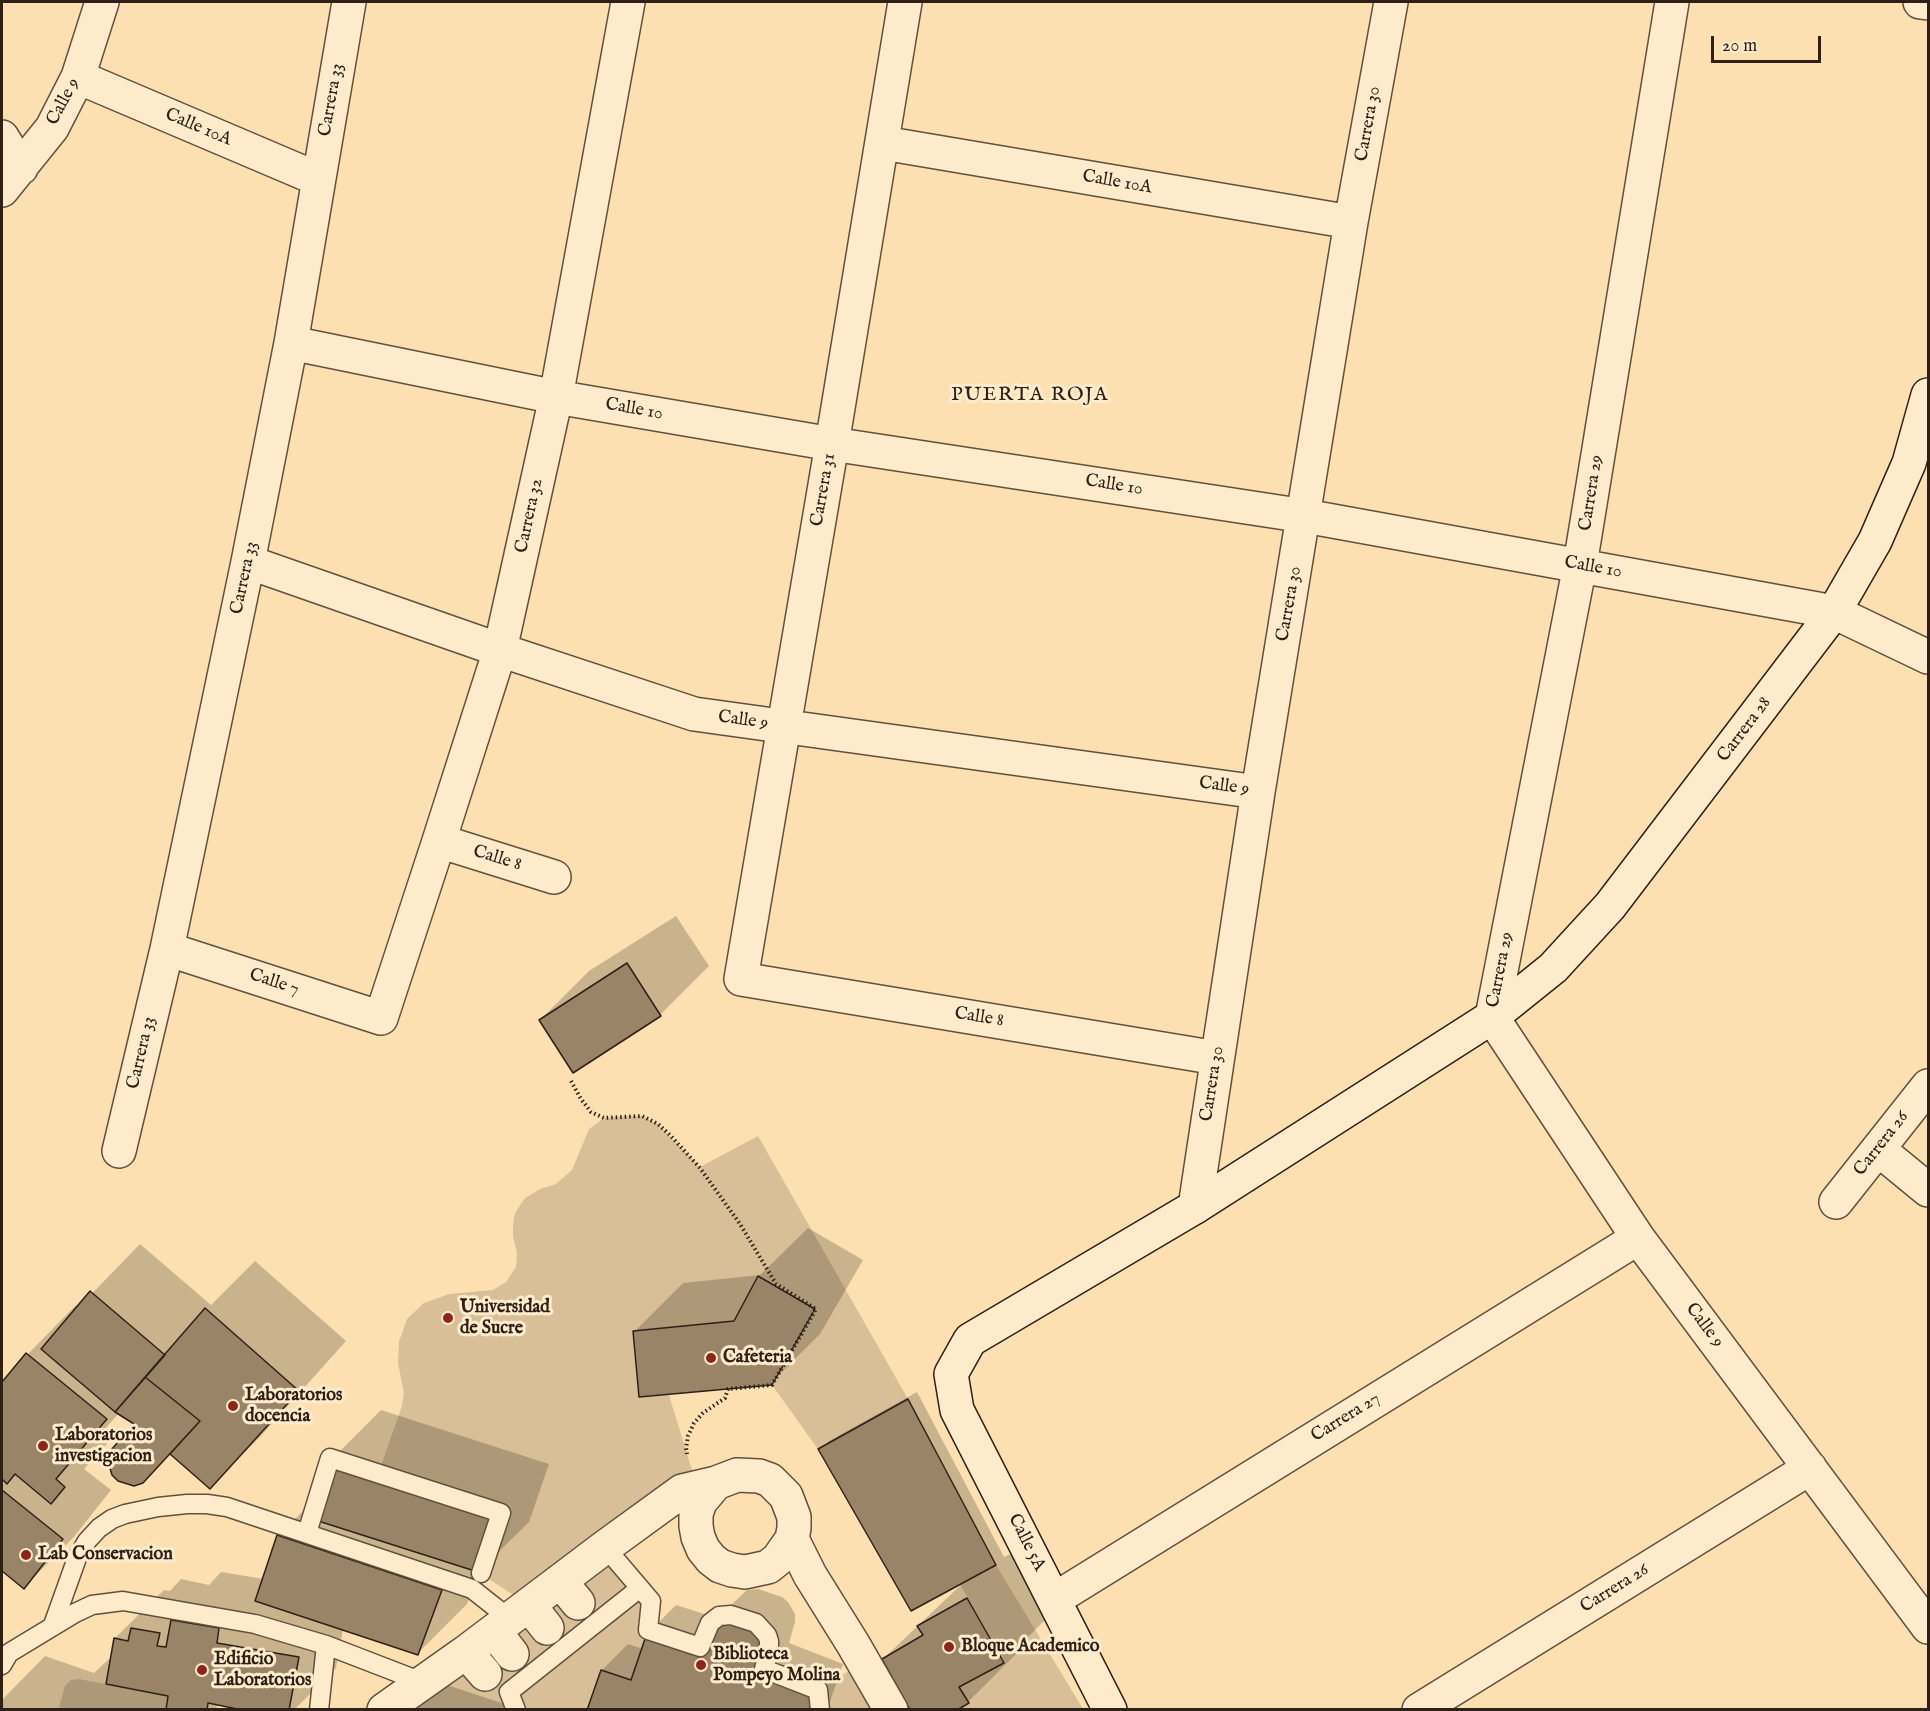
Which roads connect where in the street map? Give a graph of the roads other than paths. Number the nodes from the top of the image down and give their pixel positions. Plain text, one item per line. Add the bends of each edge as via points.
1 (102, 2) edge
2 (349, 2) edge
3 (628, 2) edge
4 (905, 2) edge
5 (1391, 2) edge
6 (1672, 2) edge
7 (1920, 2) edge
8 (1929, 3) edge
9 (78, 77) junction
10 (2, 137) edge
11 (883, 143) junction
12 (11, 179) edge
13 (318, 180) junction
14 (1351, 222) junction
15 (291, 343) junction
16 (1929, 395) edge
17 (556, 397) junction
18 (832, 444) junction
19 (1305, 516) junction
20 (248, 562) junction
21 (1580, 565) junction
22 (1834, 612) junction
23 (500, 650) junction
24 (1929, 657) edge
25 (784, 727) junction
26 (1258, 792) junction
27 (439, 841) junction
28 (554, 877) dead end
29 (167, 949) junction
30 (741, 979) joint
31 (1492, 1017) junction
32 (381, 1018) joint
33 (1217, 1058) junction
34 (1929, 1086) edge
35 (1878, 1149) junction
36 (119, 1151) dead end
37 (1929, 1190) edge
38 (1836, 1202) dead end
39 (1195, 1207) junction
40 (1638, 1238) junction
41 (1810, 1468) junction
42 (708, 1484) junction
43 (307, 1533) junction
44 (792, 1539) junction
45 (605, 1547) junction
46 (481, 1573) dead end
47 (640, 1588) junction
48 (1055, 1599) junction
49 (54, 1625) junction
50 (518, 1627) junction
51 (1929, 1627) edge
52 (326, 1645) junction
53 (2, 1665) edge
54 (422, 1682) junction
55 (319, 1710) edge
56 (384, 1710) edge
57 (516, 1710) edge
58 (820, 1710) edge
59 (891, 1710) edge
60 (1110, 1710) edge
61 (1419, 1710) edge

1 - 9 street, Calle 9
2 - 13 street, Carrera 33
3 - 17 street, Carrera 32
4 - 11 street, Carrera 31
5 - 14 street, Carrera 30
6 - 21 street, Carrera 29
7 - 8 street
9 - 12 street, Calle 9 via 52,128
9 - 13 street, Calle 10A
10 - 12 street
11 - 14 street, Calle 10A
11 - 18 street, Carrera 31
13 - 15 street, Carrera 33
14 - 19 street, Carrera 30
15 - 17 street, Calle 10
15 - 20 street, Carrera 33
16 - 22 street, Carrera 28 via 1909,463 1875,541
17 - 18 street, Calle 10
17 - 23 street, Carrera 32
18 - 19 street, Calle 10
18 - 25 street, Carrera 31
19 - 21 street, Calle 10
19 - 26 street, Carrera 30
20 - 23 street, Calle 9
20 - 29 street, Carrera 33
21 - 22 street, Calle 10
21 - 31 street, Carrera 29
22 - 24 street, Calle 10
22 - 31 street, Carrera 28 via 1610,906 1553,968
23 - 25 street, Calle 9 via 694,714
23 - 27 street, Carrera 32
25 - 26 street, Calle 9
25 - 30 street, Carrera 31
26 - 33 street, Carrera 30
27 - 28 street, Calle 8
27 - 32 street, Carrera 32
29 - 32 street, Calle 7
29 - 36 street, Carrera 33
30 - 33 street, Calle 8
31 - 39 street
31 - 40 street, Calle 9
33 - 39 street, Carrera 30
34 - 35 street, Carrera 26
35 - 37 street
35 - 38 street, Carrera 26
39 - 48 street, Calle 5A via 970,1340 951,1374 957,1410
40 - 41 street, Calle 9
40 - 48 street, Carrera 27
41 - 51 street, Calle 9
41 - 61 street, Carrera 26
42 - 44 street via 736,1474 770,1480 791,1506
42 - 44 street via 696,1514 696,1526 703,1549 720,1566 745,1572 768,1567
42 - 45 street via 682,1491
43 - 46 lane via 330,1458 501,1513
43 - 49 lane via 207,1504 125,1514 99,1528 87,1541 77,1558
43 - 50 lane via 472,1589
44 - 59 street
45 - 47 lane
45 - 50 street via 569,1592
47 - 57 lane via 509,1692
47 - 58 lane via 651,1601 648,1630 700,1647 710,1623 719,1616 731,1614 756,1623 769,1641 764,1670 818,1690
48 - 60 street, Calle 5A
49 - 52 lane via 92,1605 123,1601 255,1624
49 - 53 lane via 9,1653
50 - 54 street via 476,1663
52 - 54 lane
52 - 55 lane
54 - 56 street

